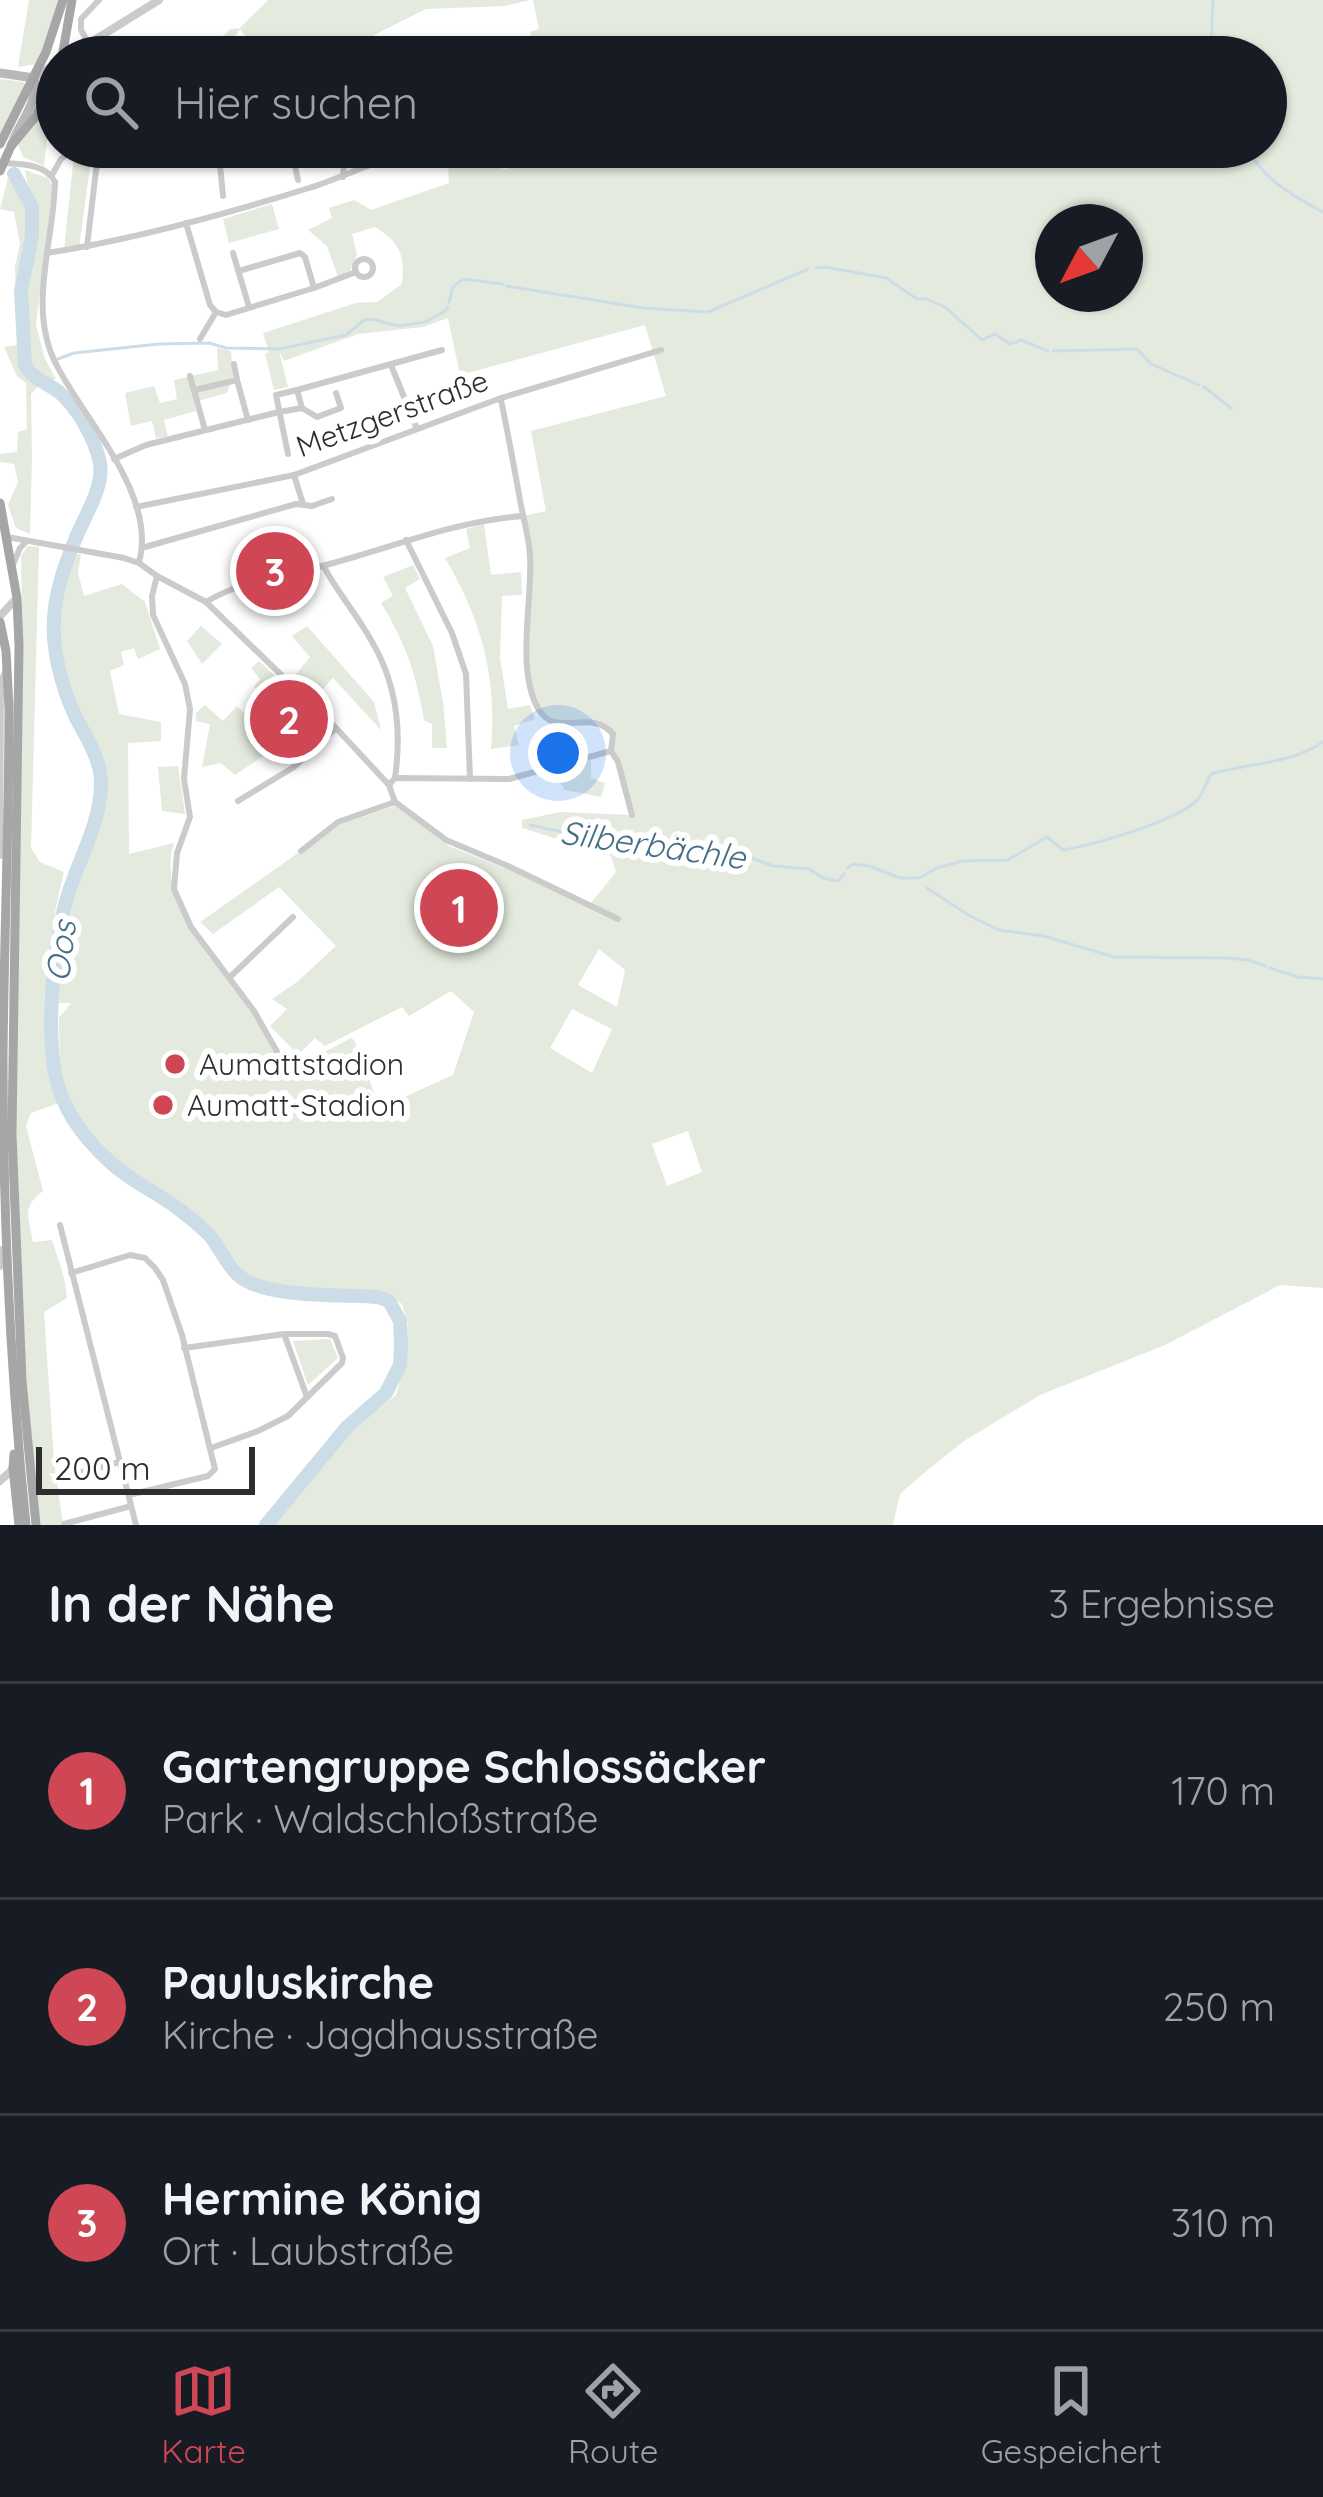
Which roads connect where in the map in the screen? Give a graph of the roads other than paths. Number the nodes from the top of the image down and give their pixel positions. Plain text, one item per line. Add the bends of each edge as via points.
1 (68, 0) edge
2 (99, 0) edge
3 (159, 0) edge
4 (53, 36) edge
5 (64, 36) edge
6 (84, 36) edge
7 (102, 36) edge
8 (0, 73) edge
9 (36, 74) edge
10 (34, 78) junction
11 (36, 116) edge
12 (5, 145) edge
13 (29, 165) junction
14 (1, 166) edge
15 (56, 168) edge
16 (96, 168) edge
17 (220, 168) edge
18 (295, 168) edge
19 (344, 168) edge
20 (363, 168) edge
21 (52, 175) junction
22 (344, 177) junction
23 (298, 181) dead end
24 (223, 196) dead end
25 (186, 224) junction
26 (87, 247) junction
27 (233, 253) dead end
28 (47, 254) junction
29 (239, 271) junction
30 (356, 272) dead end
31 (314, 289) junction
32 (249, 308) junction
33 (216, 313) junction
34 (200, 339) dead end
35 (442, 350) dead end
36 (661, 350) dead end
37 (234, 364) dead end
38 (391, 365) junction
39 (190, 376) dead end
40 (237, 380) junction
41 (195, 390) junction
42 (297, 390) junction
43 (336, 393) dead end
44 (501, 398) junction
45 (302, 408) junction
46 (279, 412) junction
47 (248, 419) junction
48 (417, 428) junction
49 (205, 430) junction
50 (288, 454) dead end
51 (114, 459) junction
52 (294, 475) junction
53 (332, 499) dead end
54 (0, 503) edge
55 (303, 504) junction
56 (136, 507) junction
57 (523, 516) junction
58 (3, 531) edge
59 (28, 541) junction
60 (406, 541) junction
61 (143, 548) junction
62 (139, 563) junction
63 (324, 566) junction
64 (12, 568) junction
65 (157, 576) junction
66 (17, 598) junction
67 (206, 602) junction
68 (0, 619) edge
69 (3, 648) edge
70 (7, 667) junction
71 (2, 696) edge
72 (336, 728) junction
73 (1, 741) edge
74 (611, 751) junction
75 (470, 778) junction
76 (392, 782) junction
77 (238, 801) dead end
78 (394, 802) junction
79 (632, 815) dead end
80 (0, 825) edge
81 (301, 851) dead end
82 (0, 856) edge
83 (293, 916) dead end
84 (618, 919) dead end
85 (230, 977) junction
86 (288, 1071) dead end
87 (60, 1226) dead end
88 (0, 1249) edge
89 (1, 1267) edge
90 (71, 1273) junction
91 (284, 1334) junction
92 (184, 1348) junction
93 (307, 1397) junction
94 (16, 1430) junction
95 (211, 1448) junction
96 (120, 1462) junction
97 (13, 1468) junction
98 (58, 1478) dead end
99 (0, 1484) edge
100 (16, 1495) junction
101 (129, 1495) junction
102 (131, 1506) junction
103 (64, 1524) edge
104 (22, 1525) edge
105 (36, 1525) edge
106 (136, 1525) edge

1 - 4 main road
1 - 5 main road
2 - 6 street via 81,19
3 - 7 street
8 - 10 main road
9 - 10 main road
10 - 12 main road
11 - 12 main road
12 - 13 street
12 - 14 main road
13 - 14 street
13 - 21 street
15 - 21 street
16 - 26 street
17 - 24 street
18 - 23 street
19 - 22 street
20 - 22 street
21 - 28 street
22 - 25 street
25 - 26 street
25 - 33 street
26 - 28 street
27 - 29 street
28 - 51 street via 42,325 52,356
29 - 31 street via 300,253
29 - 32 street
30 - 31 street
31 - 32 street
32 - 33 street
33 - 34 street
35 - 38 street
36 - 44 street, Metzgerstraße
37 - 40 street
38 - 42 street
38 - 48 street
39 - 41 street
40 - 41 street
40 - 47 street
41 - 49 street
42 - 45 street
42 - 46 street via 276,395
43 - 45 street via 341,408 317,417
44 - 48 street, Metzgerstraße
44 - 57 street
45 - 46 street
46 - 47 street
46 - 50 street
47 - 49 street
48 - 52 street, Metzgerstraße
49 - 51 street
51 - 56 street
52 - 55 street
52 - 56 street, Metzgerstraße
53 - 55 street
54 - 58 main road
55 - 61 street
56 - 61 street
57 - 60 street
57 - 74 street via 527,653 537,707 557,724 605,724
58 - 59 street
58 - 64 main road
59 - 62 street
59 - 64 street
60 - 63 street
60 - 75 street via 466,674
61 - 62 street
62 - 65 street
63 - 67 street via 228,588
63 - 76 street via 393,686
64 - 66 main road
65 - 67 street
65 - 85 street via 153,615 190,708 190,817 174,889 191,927
66 - 68 street
66 - 105 main road via 12,1177
67 - 72 street
68 - 69 main road
69 - 70 main road
70 - 71 street
70 - 94 main road via 4,1164
71 - 73 street
72 - 76 street
72 - 77 street via 294,767
73 - 80 street
74 - 75 street via 509,778
74 - 79 street
75 - 76 street
76 - 78 street
78 - 81 street via 338,822
78 - 84 street via 446,840
80 - 82 street
83 - 85 street
85 - 86 street
87 - 90 street
88 - 89 street
90 - 92 street via 145,1258 163,1280
90 - 96 street
91 - 92 street
91 - 93 street
91 - 93 street via 328,1334 339,1344 342,1363
92 - 95 street
93 - 95 street via 276,1423
94 - 97 main road
94 - 104 main road
95 - 101 street via 215,1469 208,1476
96 - 98 street
96 - 101 street
97 - 99 street
97 - 100 main road
99 - 100 street
100 - 104 main road
101 - 102 street
102 - 103 street
102 - 106 street

